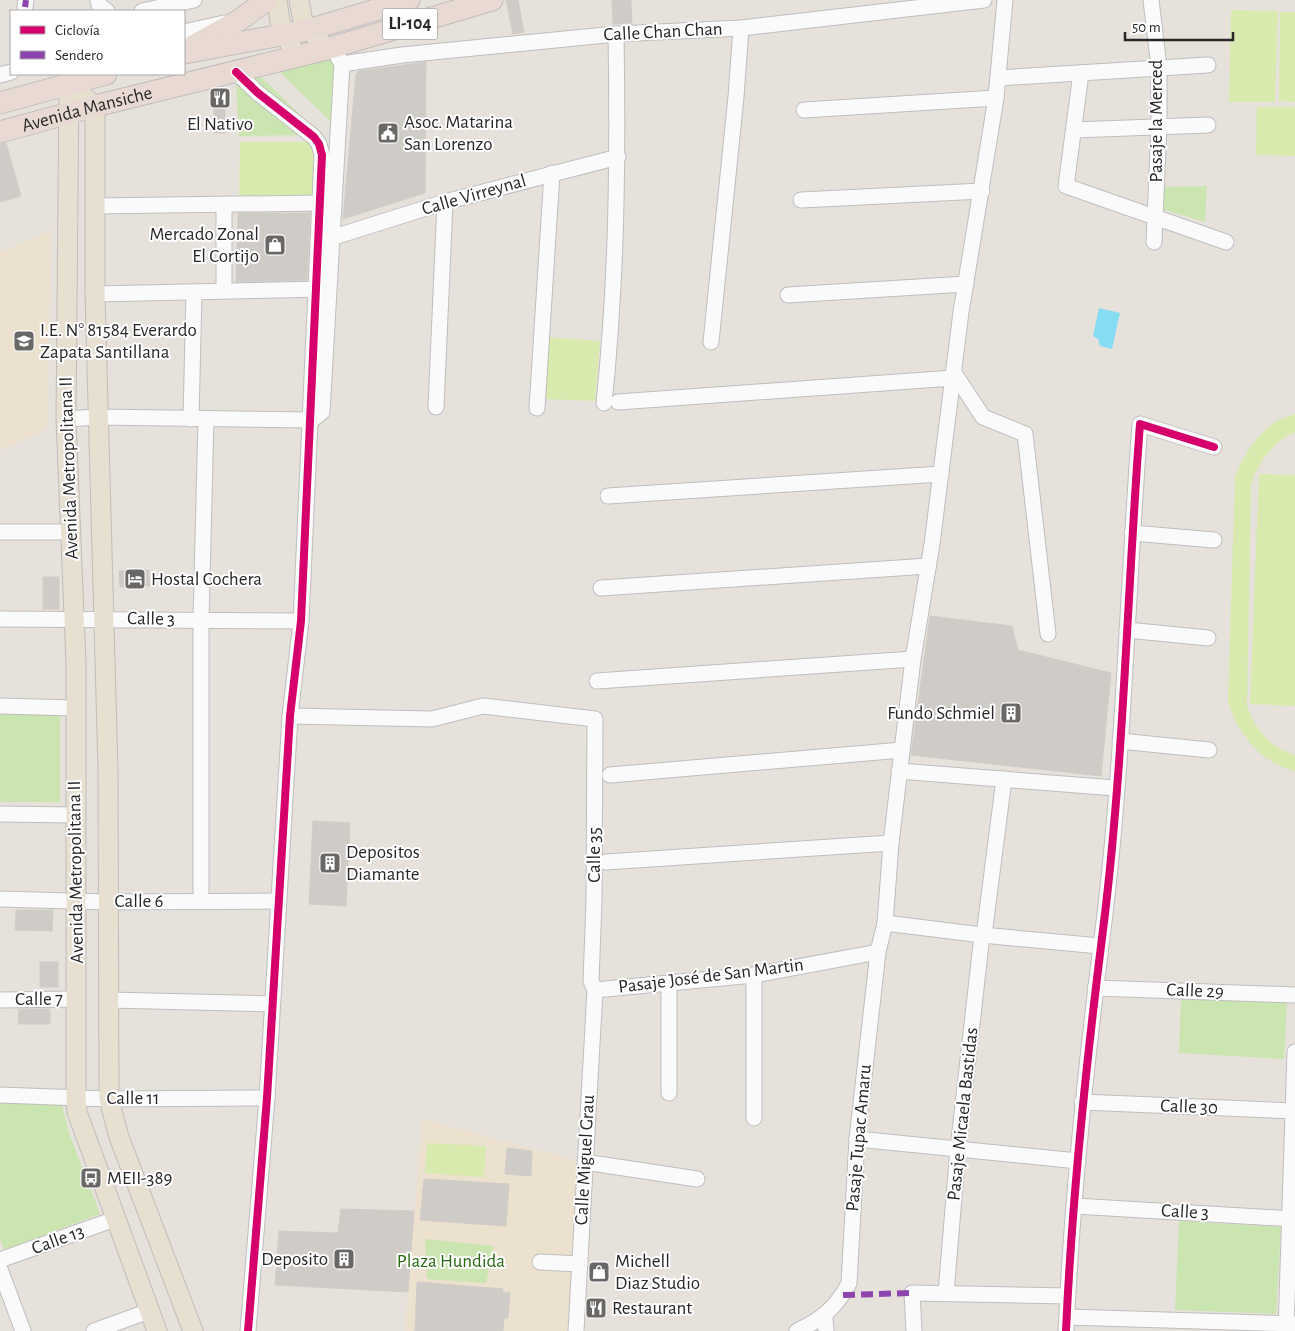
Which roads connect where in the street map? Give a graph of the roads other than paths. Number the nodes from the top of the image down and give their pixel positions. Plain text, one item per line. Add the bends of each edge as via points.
1 (98, 0) edge
2 (194, 0) edge
3 (267, 0) edge
4 (277, 0) edge
5 (299, 0) edge
6 (409, 0) edge
7 (492, 0) edge
8 (984, 0) edge
9 (1006, 0) edge
10 (1151, 0) edge
11 (106, 10) edge
12 (147, 10) edge
13 (238, 20) junction
14 (741, 28) junction
15 (308, 30) junction
16 (185, 32) edge
17 (616, 34) junction
18 (285, 35) junction
19 (185, 51) edge
20 (185, 52) edge
21 (296, 57) junction
22 (335, 57) junction
23 (1208, 65) dead end
24 (1159, 66) junction
25 (236, 72) junction
26 (1080, 73) junction
27 (102, 75) edge
28 (998, 78) junction
29 (68, 84) junction
30 (996, 98) junction
31 (0, 103) edge
32 (95, 106) junction
33 (804, 110) dead end
34 (67, 114) junction
35 (1208, 125) dead end
36 (1159, 126) junction
37 (1074, 130) junction
38 (0, 132) edge
39 (618, 157) junction
40 (552, 173) junction
41 (982, 191) junction
42 (801, 200) dead end
43 (445, 202) junction
44 (320, 203) junction
45 (224, 205) junction
46 (95, 206) junction
47 (1155, 217) junction
48 (331, 238) junction
49 (1154, 242) dead end
50 (1226, 242) dead end
51 (966, 284) junction
52 (322, 289) junction
53 (224, 291) junction
54 (194, 292) junction
55 (94, 294) junction
56 (788, 295) dead end
57 (710, 342) dead end
58 (953, 376) junction
59 (436, 406) dead end
60 (537, 408) dead end
61 (98, 417) junction
62 (66, 419) junction
63 (199, 419) junction
64 (312, 420) junction
65 (1214, 447) dead end
66 (941, 474) junction
67 (608, 496) dead end
68 (0, 532) edge
69 (70, 532) junction
70 (1132, 533) junction
71 (1214, 540) dead end
72 (928, 566) junction
73 (601, 588) dead end
74 (103, 618) junction
75 (0, 619) edge
76 (74, 619) junction
77 (200, 620) junction
78 (301, 621) junction
79 (1127, 630) junction
80 (1048, 634) dead end
81 (1208, 638) dead end
82 (913, 659) junction
83 (597, 681) dead end
84 (0, 706) edge
85 (76, 708) junction
86 (290, 716) junction
87 (1120, 741) junction
88 (902, 750) junction
89 (1209, 750) dead end
90 (899, 770) junction
91 (610, 775) dead end
92 (1004, 779) junction
93 (1116, 788) junction
94 (0, 814) edge
95 (75, 815) junction
96 (891, 843) junction
97 (606, 862) dead end
98 (0, 899) edge
99 (77, 900) junction
100 (202, 901) junction
101 (278, 901) junction
102 (108, 902) junction
103 (885, 923) junction
104 (984, 931) junction
105 (1100, 946) junction
106 (878, 952) junction
107 (754, 976) junction
108 (669, 983) junction
109 (1095, 988) junction
110 (595, 990) junction
111 (1295, 995) edge
112 (77, 999) junction
113 (0, 1000) edge
114 (109, 1000) junction
115 (272, 1004) junction
116 (1295, 1052) edge
117 (669, 1093) dead end
118 (0, 1095) edge
119 (76, 1097) junction
120 (267, 1098) junction
121 (109, 1099) junction
122 (1082, 1102) junction
123 (1294, 1111) edge
124 (754, 1118) dead end
125 (857, 1139) junction
126 (958, 1149) junction
127 (1078, 1161) junction
128 (585, 1162) junction
129 (697, 1179) dead end
130 (1075, 1206) junction
131 (115, 1219) junction
132 (1292, 1219) edge
133 (0, 1260) edge
134 (540, 1262) dead end
135 (580, 1264) junction
136 (0, 1268) edge
137 (946, 1293) junction
138 (1068, 1296) junction
139 (149, 1311) junction
140 (826, 1323) edge
141 (1067, 1324) edge
142 (1289, 1326) edge
143 (22, 1331) edge
144 (94, 1331) edge
145 (157, 1331) edge
146 (193, 1331) edge
147 (248, 1331) edge
148 (576, 1331) edge
149 (797, 1331) edge
150 (914, 1331) edge

1 - 11 street
2 - 12 street
3 - 13 highway
4 - 18 main road
5 - 15 main road via 300,14
6 - 15 highway, LI-104
7 - 22 highway, Avenida Mansiche / LI-104
8 - 14 street, Calle Chan Chan
9 - 28 street
10 - 24 street, Pasaje la Merced
13 - 16 street
13 - 19 highway
14 - 17 street, Calle Chan Chan
14 - 57 street
15 - 18 highway, LI-104
15 - 22 main road
17 - 22 street, Calle Chan Chan via 382,58
17 - 39 street
18 - 20 highway, LI-104
18 - 21 main road
21 - 22 highway, Avenida Mansiche / LI-104
21 - 25 highway, Avenida Mansiche / LI-104
22 - 48 street
23 - 24 street
24 - 26 street
24 - 36 street, Pasaje la Merced
25 - 32 highway, Avenida Mansiche / LI-104
25 - 44 street via 320,144
26 - 28 street
26 - 37 street
27 - 29 highway, Avenida Mansiche
28 - 30 street
29 - 31 highway, Avenida Mansiche
29 - 32 main road
29 - 34 main road, Avenida Metropolitana II
30 - 33 street
30 - 41 street
32 - 34 highway, Avenida Mansiche / LI-104
32 - 46 main road, Avenida Metropolitana II
34 - 38 highway, Avenida Mansiche / LI-104
34 - 62 main road, Avenida Metropolitana II
35 - 36 street
36 - 37 street
36 - 47 street, Pasaje la Merced
37 - 47 street via 1066,186
39 - 40 street, Calle Virreynal
39 - 58 street via 611,403
40 - 43 street, Calle Virreynal
40 - 60 street
41 - 42 street
41 - 51 street
43 - 48 street, Calle Virreynal
43 - 59 street
44 - 45 street
44 - 52 street
45 - 46 street
45 - 53 street
46 - 55 main road, Avenida Metropolitana II
47 - 49 street, Pasaje la Merced
47 - 50 street
48 - 52 street
51 - 56 street
51 - 58 street
52 - 53 street
52 - 64 street
53 - 54 street
54 - 55 street
54 - 63 street
55 - 61 main road, Avenida Metropolitana II
58 - 66 street
58 - 80 street via 983,416 1025,434
61 - 62 street
61 - 63 street
61 - 74 main road, Avenida Metropolitana II
62 - 69 main road, Avenida Metropolitana II
63 - 64 street
63 - 77 street
64 - 78 street
65 - 70 street via 1140,424
66 - 67 street
66 - 72 street
68 - 69 street
69 - 76 main road, Avenida Metropolitana II
70 - 71 street
70 - 79 street
72 - 73 street
72 - 82 street
74 - 76 street, Calle 3
74 - 77 street, Calle 3
74 - 102 main road, Avenida Metropolitana II
75 - 76 street, Calle 3
76 - 85 main road, Avenida Metropolitana II
77 - 78 street, Calle 3
77 - 100 street
78 - 86 street
79 - 81 street
79 - 87 street
82 - 83 street
82 - 88 street
84 - 85 street
85 - 95 main road, Avenida Metropolitana II
86 - 101 street
86 - 110 street, Calle 35 via 432,719 483,706 595,719 591,981
87 - 89 street
87 - 93 street
88 - 90 street
88 - 91 street
90 - 92 street
90 - 96 street
92 - 93 street
92 - 104 street, Pasaje Micaela Bastidas
93 - 105 street
94 - 95 street
95 - 99 main road, Avenida Metropolitana II
96 - 97 street
96 - 103 street
98 - 99 street, Calle 6
99 - 102 street, Calle 6
99 - 112 main road, Avenida Metropolitana II
100 - 101 street, Calle 6
100 - 102 street, Calle 6
101 - 115 street
102 - 114 main road, Avenida Metropolitana II
103 - 104 street
103 - 106 street
104 - 105 street
104 - 126 street, Pasaje Micaela Bastidas
105 - 109 street
106 - 107 street, Pasaje José de San Martin
106 - 125 street, Pasaje Tupac Amaru
107 - 108 street, Pasaje José de San Martin
107 - 124 street
108 - 110 street, Pasaje José de San Martin
108 - 117 street
109 - 111 street, Calle 29
109 - 122 street
110 - 128 street, Calle Miguel Grau
112 - 113 street, Calle 7
112 - 119 main road, Avenida Metropolitana II
114 - 115 street
114 - 121 main road, Avenida Metropolitana II
115 - 120 street
116 - 123 street
118 - 119 street, Calle 11
119 - 121 street, Calle 11
119 - 131 main road, Avenida Metropolitana II via 77,1112
120 - 121 street, Calle 11
120 - 147 street
121 - 146 main road, Avenida Metropolitana II via 120,1137
122 - 123 street, Calle 30
122 - 127 street
123 - 132 street
125 - 126 street
125 - 140 street, Pasaje Tupac Amaru via 849,1283
126 - 127 street
126 - 137 street, Pasaje Micaela Bastidas
127 - 130 street
128 - 129 street
128 - 135 street, Calle Miguel Grau
130 - 132 street, Calle 3
130 - 138 street
131 - 133 street, Calle 13
131 - 139 main road, Avenida Metropolitana II
132 - 142 street
134 - 135 street
135 - 148 street, Calle Miguel Grau
136 - 143 street
137 - 138 street
137 - 150 street via 912,1293
138 - 141 street
139 - 144 street
139 - 145 main road, Avenida Metropolitana II
140 - 149 street
141 - 142 street

